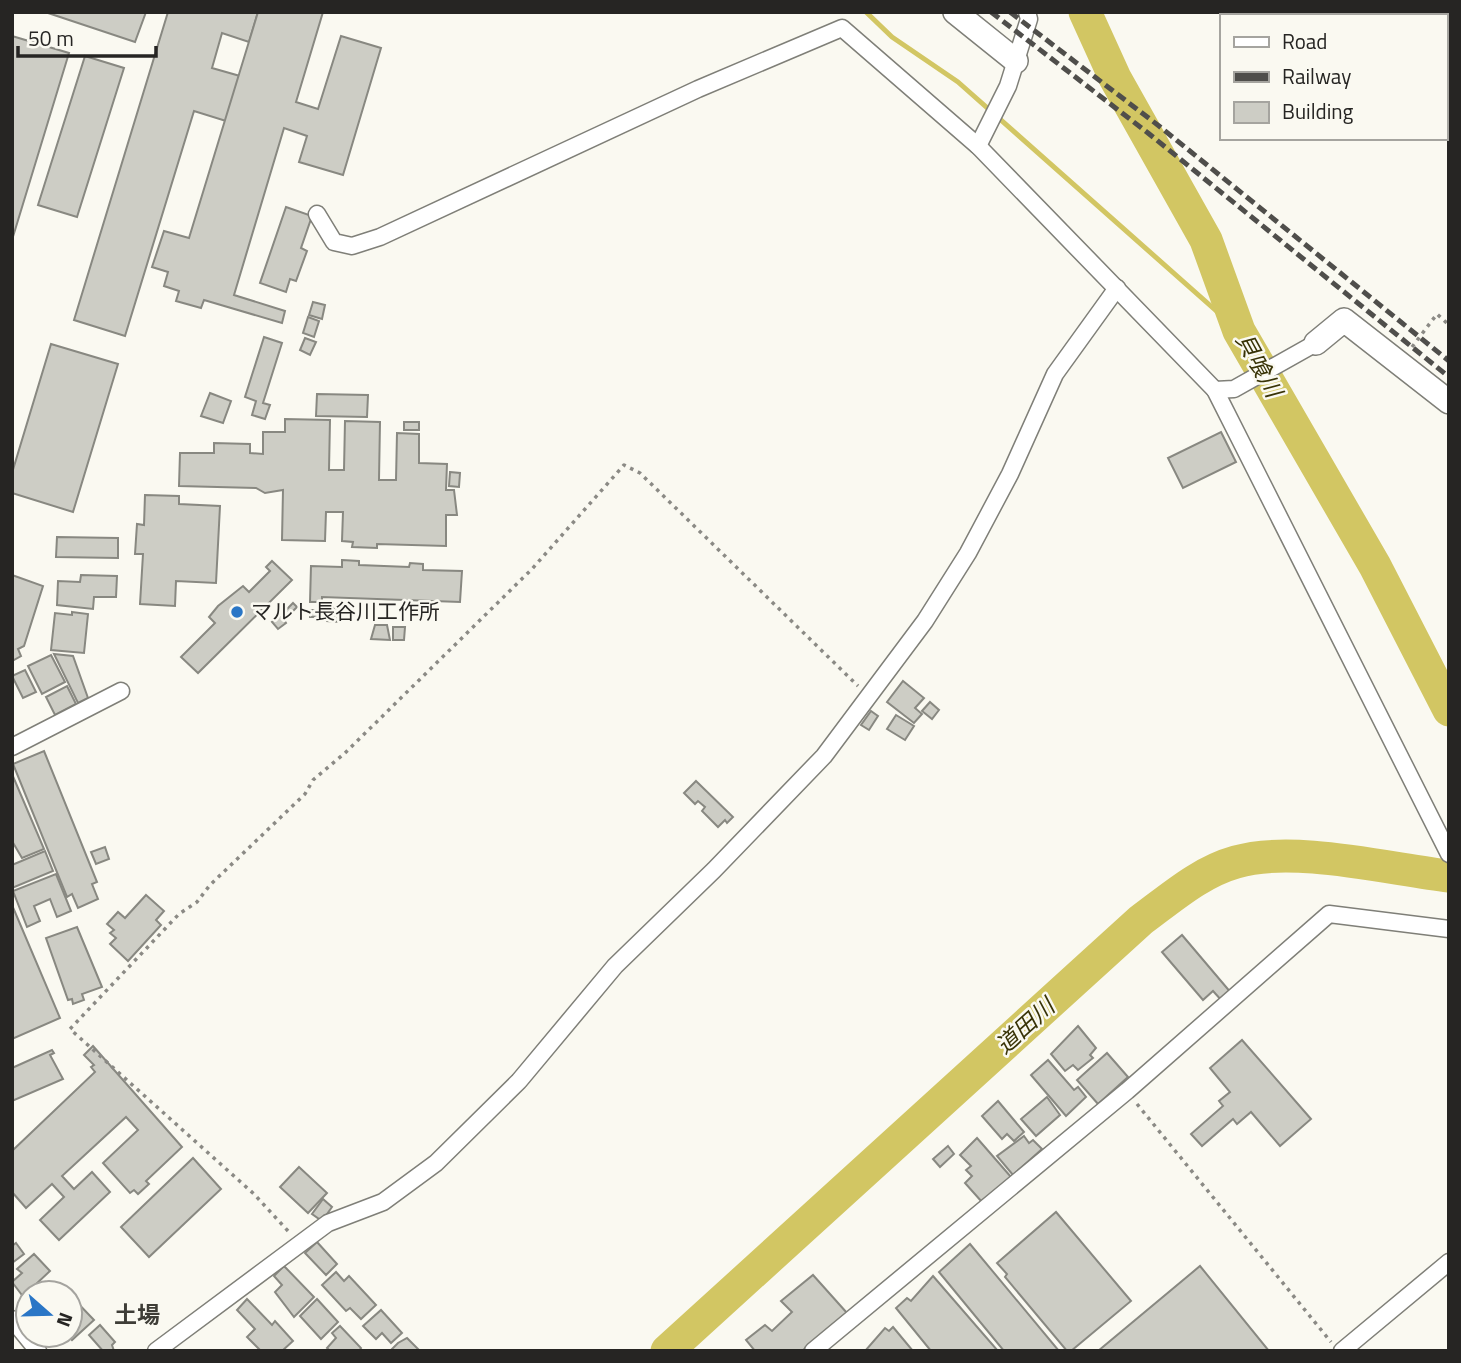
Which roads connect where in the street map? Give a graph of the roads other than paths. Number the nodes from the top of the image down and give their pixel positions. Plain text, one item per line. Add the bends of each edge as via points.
1 (955, 12) edge
2 (1027, 12) edge
3 (1016, 61) junction
4 (982, 140) junction
5 (317, 214) dead end
6 (1117, 288) junction
7 (1316, 343) joint
8 (1215, 390) junction
9 (1449, 402) edge
10 (121, 691) dead end
11 (12, 747) edge
12 (1449, 854) edge
13 (1449, 929) edge
14 (1449, 1262) edge
15 (12, 1319) edge
16 (38, 1351) edge
17 (156, 1351) edge
18 (813, 1351) edge
19 (1340, 1351) edge

1 - 3 street
2 - 3 street
3 - 4 street
4 - 5 street via 842,28 698,89 380,237 352,246 334,242
4 - 6 street
6 - 8 street
6 - 17 street via 1055,374 968,554 925,621 824,756 615,966 490,1112 436,1163 383,1202 328,1223
7 - 8 street via 1234,389
7 - 9 street via 1344,320
8 - 12 street
10 - 11 street
13 - 18 street via 1329,914 1127,1091
14 - 19 street
15 - 16 street

